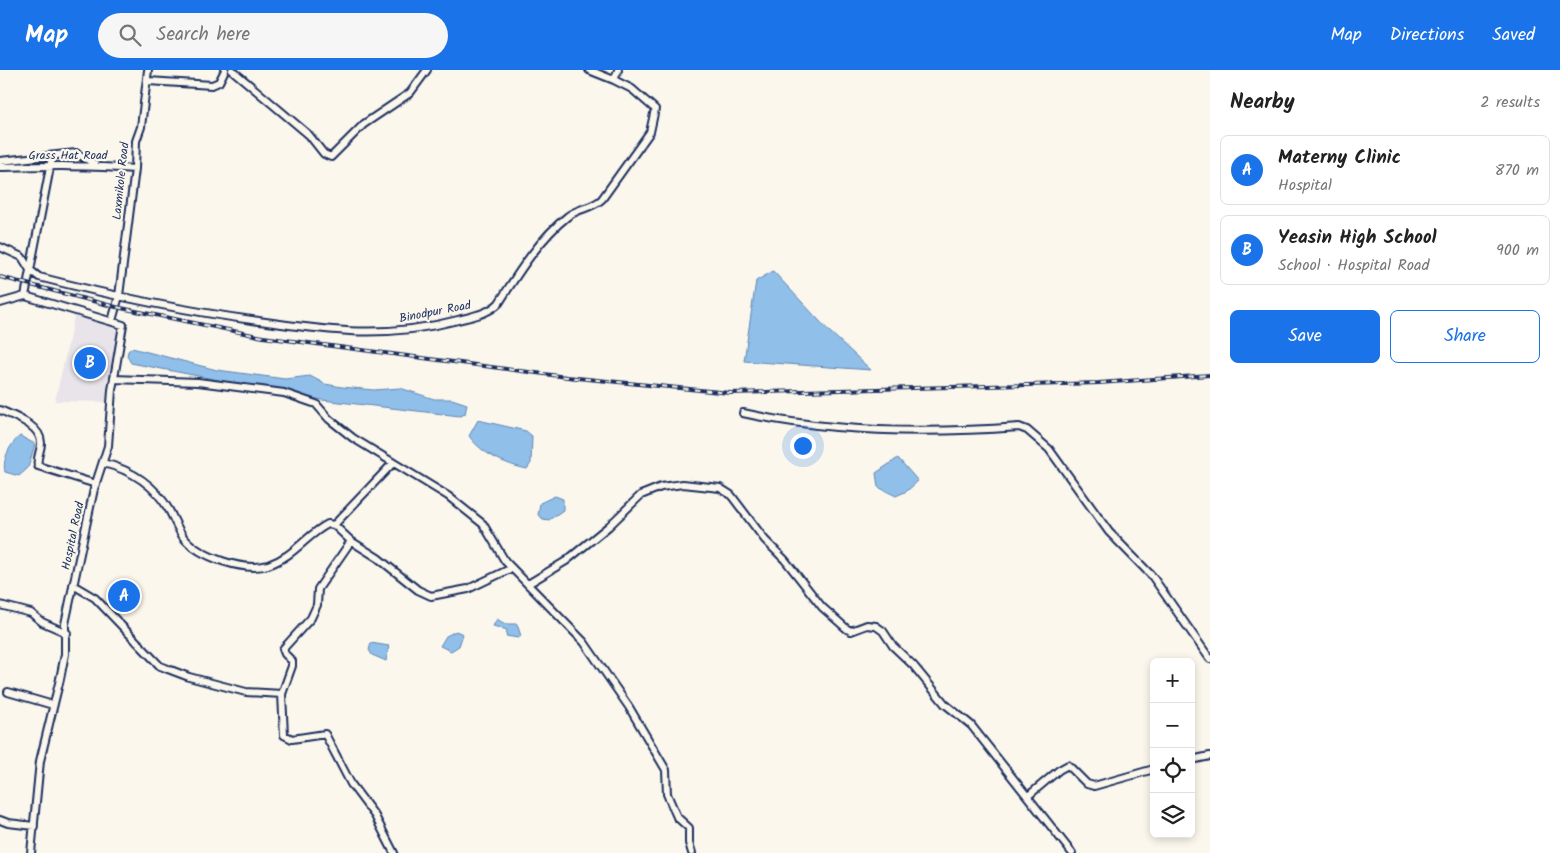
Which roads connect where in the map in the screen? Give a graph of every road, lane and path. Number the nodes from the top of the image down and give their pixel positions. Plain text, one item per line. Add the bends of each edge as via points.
1 (148, 70) edge
2 (226, 70) edge
3 (232, 70) edge
4 (427, 70) edge
5 (589, 70) edge
6 (618, 70) edge
7 (614, 80) junction
8 (148, 81) junction
9 (0, 161) edge
10 (51, 161) junction
11 (103, 165) junction
12 (0, 167) edge
13 (135, 169) junction
14 (0, 247) edge
15 (30, 270) junction
16 (25, 296) junction
17 (119, 296) junction
18 (0, 303) edge
19 (112, 321) junction
20 (114, 379) junction
21 (0, 410) edge
22 (743, 413) dead end
23 (393, 463) junction
24 (103, 464) junction
25 (96, 484) junction
26 (334, 525) junction
27 (351, 541) junction
28 (512, 568) junction
29 (528, 584) junction
30 (74, 585) junction
31 (0, 605) edge
32 (66, 632) junction
33 (1210, 659) edge
34 (8, 692) dead end
35 (282, 694) junction
36 (53, 705) junction
37 (1210, 756) edge
38 (1195, 759) edge
39 (1150, 770) edge
40 (1028, 796) junction
41 (0, 820) edge
42 (34, 826) junction
43 (31, 853) edge
44 (394, 853) edge
45 (692, 853) edge
46 (1072, 853) edge

1 - 8 street, Laxmikole Road
2 - 8 street via 219,82 212,85
3 - 4 street via 331,157 364,124 410,93
5 - 7 street
6 - 7 street
7 - 17 street, Binodpur Road via 632,89 655,110 650,132 602,199 576,210 546,235 491,311 445,324 386,333 352,333 224,316
8 - 13 street, Laxmikole Road via 136,141
9 - 10 street
10 - 11 street, Grass Hat Road
10 - 11 street via 76,154 90,163
10 - 12 street, Grass Hat Road
10 - 15 street
11 - 13 street, Grass Hat Road
13 - 17 street, Laxmikole Road
14 - 15 street via 22,257
15 - 16 street
15 - 17 street via 39,277
16 - 18 street
16 - 19 street
17 - 19 street, Laxmikole Road
19 - 20 street, Hospital Road via 123,325
20 - 23 street via 198,382 284,394 316,404 347,433
20 - 24 street, Hospital Road via 108,446
21 - 25 street via 39,434 38,466
22 - 33 street via 823,426 903,432 1027,430 1049,449 1109,532 1152,576
23 - 26 street
23 - 28 street via 448,496 483,524
24 - 25 street, Hospital Road
24 - 26 street via 122,468 152,487 162,498 184,538 208,554 237,566 268,565 291,554 323,526
25 - 30 street, Hospital Road
26 - 27 street
27 - 28 street via 431,596 468,590
27 - 35 street via 318,589 318,605 314,614 283,649 292,666
28 - 29 street
29 - 40 street via 566,561 641,496 661,487 682,484 720,488 731,495 822,607 847,629 851,631 867,625 883,631 945,704 971,725
29 - 45 street via 584,642 629,707 666,770 667,794 677,817 688,828
30 - 32 street, Hospital Road
30 - 35 street via 95,598 160,666 237,690
31 - 32 street via 31,613 42,622
32 - 36 street, Hospital Road
34 - 36 street
35 - 44 street via 284,735 292,739 325,734 351,784 375,816
36 - 42 street, Hospital Road via 40,761
37 - 38 street
39 - 40 street via 1094,786 1087,784 1068,765
40 - 46 street
41 - 42 street
42 - 43 street, Hospital Road

